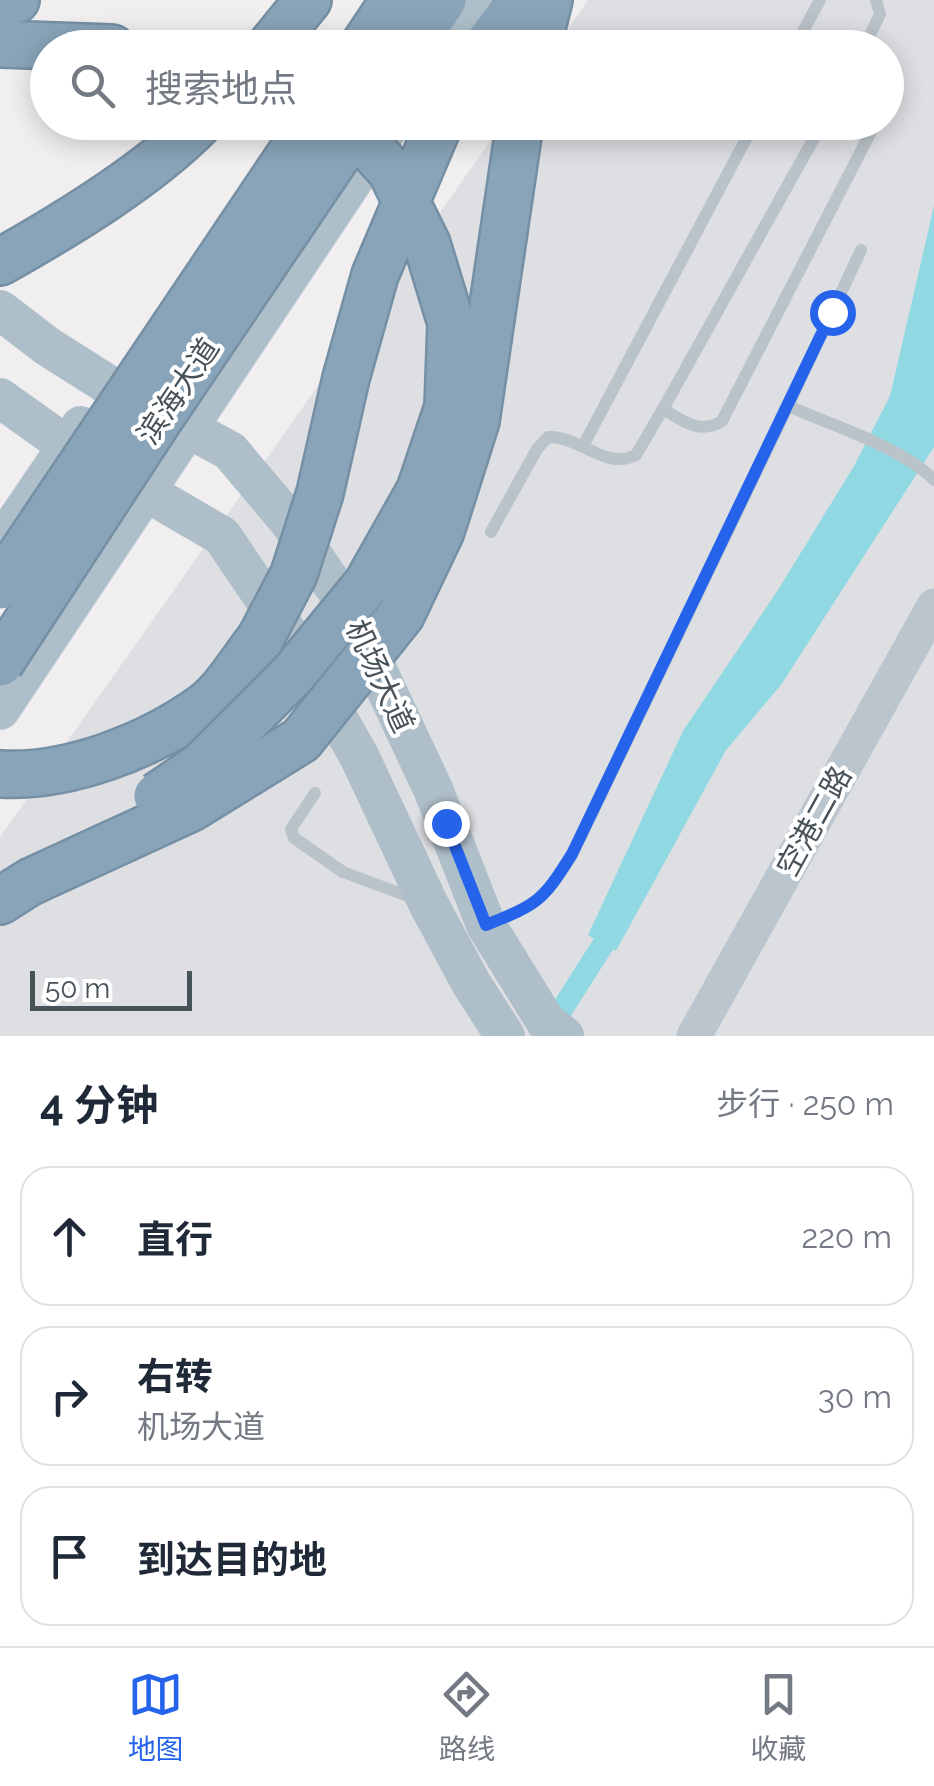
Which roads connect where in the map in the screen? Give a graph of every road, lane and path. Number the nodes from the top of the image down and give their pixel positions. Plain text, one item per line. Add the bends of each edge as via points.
1 (16, 0) edge
2 (308, 0) edge
3 (374, 0) edge
4 (394, 0) edge
5 (444, 0) edge
6 (472, 0) edge
7 (498, 0) edge
8 (520, 0) edge
9 (549, 0) edge
10 (820, 0) edge
11 (876, 0) edge
12 (0, 3) edge
13 (284, 30) edge
14 (354, 30) edge
15 (374, 30) edge
16 (423, 30) edge
17 (453, 30) edge
18 (473, 30) edge
19 (498, 30) edge
20 (542, 30) edge
21 (804, 30) edge
22 (872, 30) edge
23 (0, 44) edge
24 (30, 45) edge
25 (184, 140) edge
26 (278, 140) edge
27 (300, 140) edge
28 (348, 140) edge
29 (363, 140) edge
30 (380, 140) edge
31 (432, 140) edge
32 (517, 140) edge
33 (745, 140) edge
34 (813, 140) edge
35 (867, 140) edge
36 (862, 250) dead end
37 (0, 262) edge
38 (0, 310) edge
39 (110, 386) junction
40 (0, 398) edge
41 (788, 406) junction
42 (663, 409) junction
43 (189, 429) junction
44 (66, 445) junction
45 (583, 446) junction
46 (930, 475) edge
47 (147, 492) junction
48 (491, 532) dead end
49 (0, 545) edge
50 (0, 586) edge
51 (934, 606) edge
52 (0, 663) edge
53 (0, 710) edge
54 (0, 774) edge
55 (314, 793) dead end
56 (15, 892) edge
57 (429, 905) junction
58 (486, 925) junction
59 (505, 1036) edge
60 (564, 1036) edge
61 (694, 1036) edge

1 - 12 highway
2 - 13 highway
3 - 14 main road
4 - 15 highway
5 - 16 highway
6 - 17 main road
7 - 18 main road
8 - 19 highway
9 - 20 highway
10 - 21 lane
11 - 22 lane via 880,14
23 - 24 highway
25 - 37 highway
26 - 39 main road
27 - 50 highway, 滨海大道, bridge
28 - 52 highway, 滨海大道, bridge
29 - 56 highway, bridge via 391,171 427,244 451,324 448,407 420,490 368,584 201,766
30 - 43 main road
31 - 54 highway, bridge via 375,276 294,574 260,640 207,704 117,756
32 - 56 highway, bridge via 476,421 441,532 401,615 301,740 190,808
33 - 45 lane
34 - 42 lane
35 - 42 lane via 722,421 691,426
36 - 41 lane
38 - 39 main road, 机场大道
39 - 43 main road, 机场大道
39 - 44 main road
40 - 44 main road, 机场大道
41 - 46 lane
41 - 58 lane via 572,854 531,907
42 - 45 lane via 636,456 606,458
43 - 47 main road
43 - 58 main road, 机场大道 via 230,452 289,521 346,604 433,789
44 - 47 main road, 机场大道
44 - 49 main road
45 - 48 lane via 556,437 542,442
47 - 53 main road
47 - 57 main road, 机场大道 via 222,536 350,740
51 - 61 main road, 空港二路
55 - 57 lane via 294,821 294,838 343,872
57 - 59 main road, 机场大道
58 - 60 main road, 机场大道 via 546,1022

